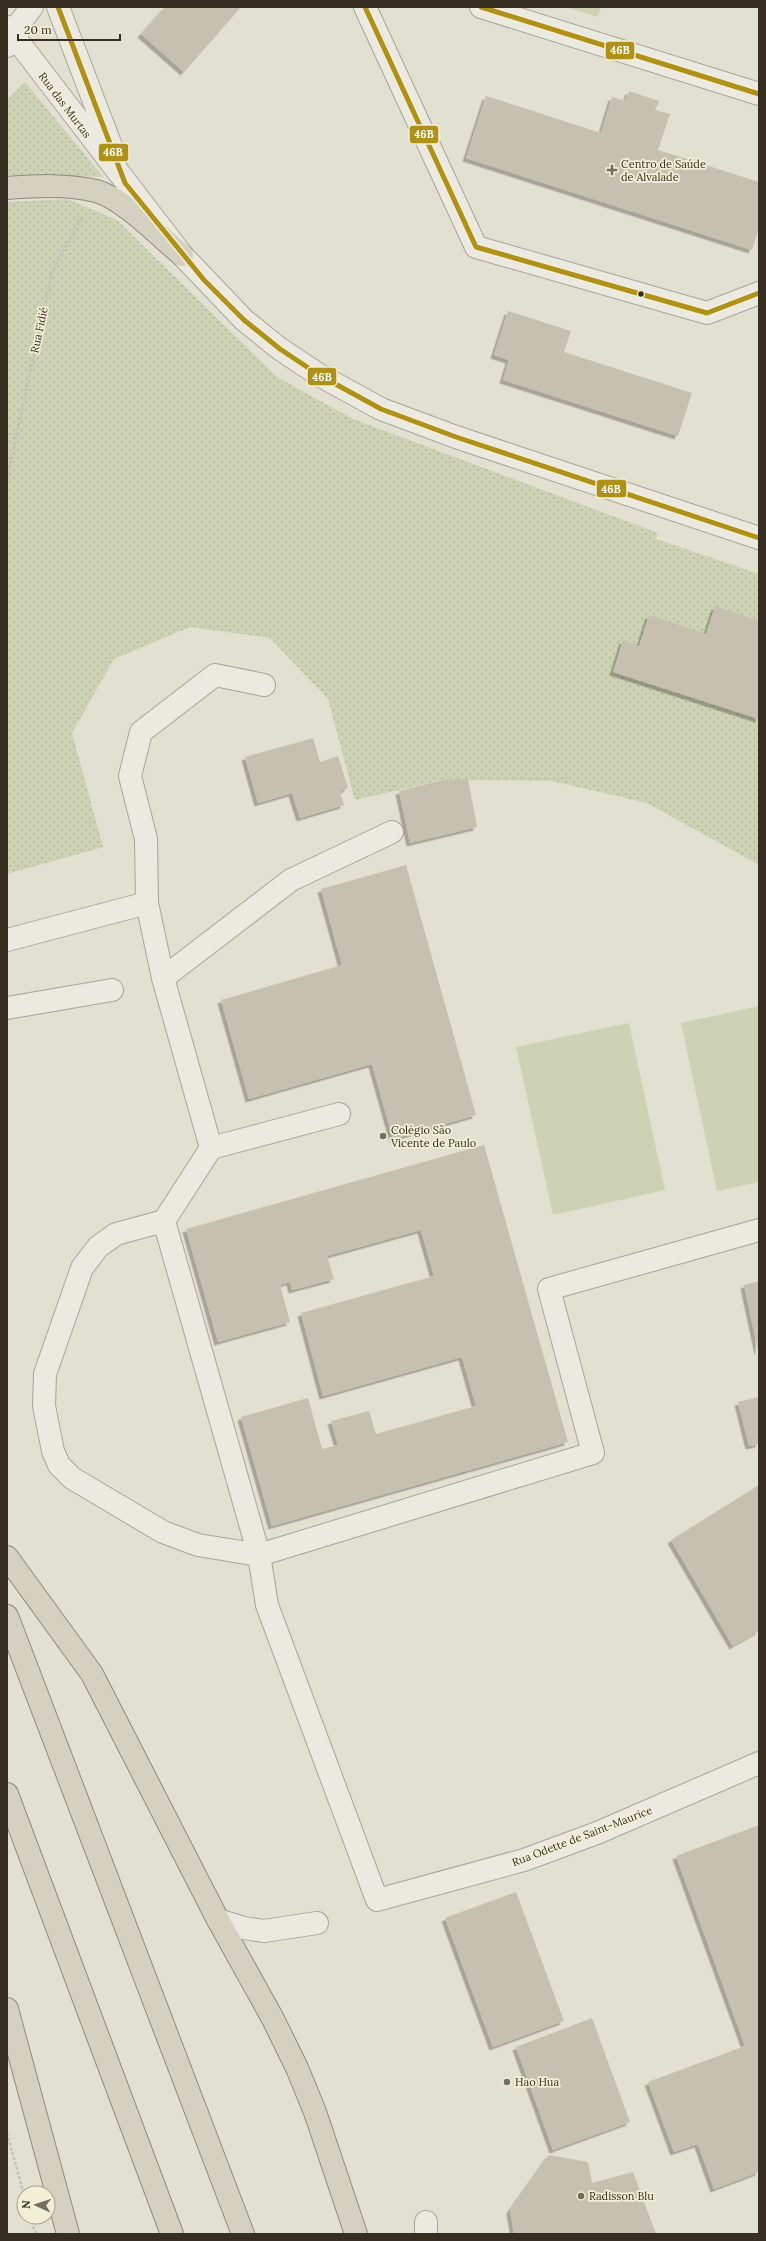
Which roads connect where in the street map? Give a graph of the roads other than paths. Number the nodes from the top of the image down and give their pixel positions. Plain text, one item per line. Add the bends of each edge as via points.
1 (11, 7) edge
2 (32, 7) edge
3 (58, 7) edge
4 (365, 7) edge
5 (481, 7) edge
6 (8, 36) edge
7 (759, 94) edge
8 (125, 183) junction
9 (7, 188) edge
10 (182, 255) junction
11 (759, 293) edge
12 (759, 538) edge
13 (264, 685) dead end
14 (392, 832) dead end
15 (147, 903) junction
16 (7, 940) edge
17 (163, 978) junction
18 (112, 990) dead end
19 (7, 1008) edge
20 (339, 1114) dead end
21 (211, 1148) junction
22 (164, 1222) junction
23 (759, 1230) edge
24 (259, 1555) junction
25 (7, 1557) edge
26 (7, 1616) edge
27 (759, 1763) edge
28 (7, 1794) edge
29 (218, 1920) junction
30 (317, 1924) dead end
31 (7, 2010) edge
32 (68, 2234) edge
33 (172, 2234) edge
34 (243, 2234) edge
35 (356, 2234) edge

1 - 6 street
2 - 6 street
3 - 8 street, Rua das Murtas
4 - 11 street via 476,246 707,312
5 - 7 street
6 - 8 street, Rua das Murtas
8 - 10 street, Rua das Murtas
9 - 10 highway via 55,186 97,191 124,205
10 - 12 street, Rua das Murtas via 244,320 280,349 319,375 381,408 456,437
13 - 15 street via 215,676 141,732 130,776 146,839
14 - 17 street via 291,880
15 - 16 street
15 - 17 street
17 - 21 street
18 - 19 street
20 - 21 street
21 - 22 street
22 - 24 street
22 - 24 street via 116,1234 98,1247 82,1268 45,1374 44,1406 53,1451 59,1465 72,1478 163,1532 198,1545
23 - 24 street via 549,1289 593,1453
24 - 27 street, Rua Odette de Saint-Maurice via 267,1605 377,1900 524,1860 597,1833
25 - 29 highway via 92,1674
26 - 34 highway
28 - 33 highway
29 - 30 street via 264,1931
29 - 35 highway via 297,2068 315,2112
31 - 32 highway

